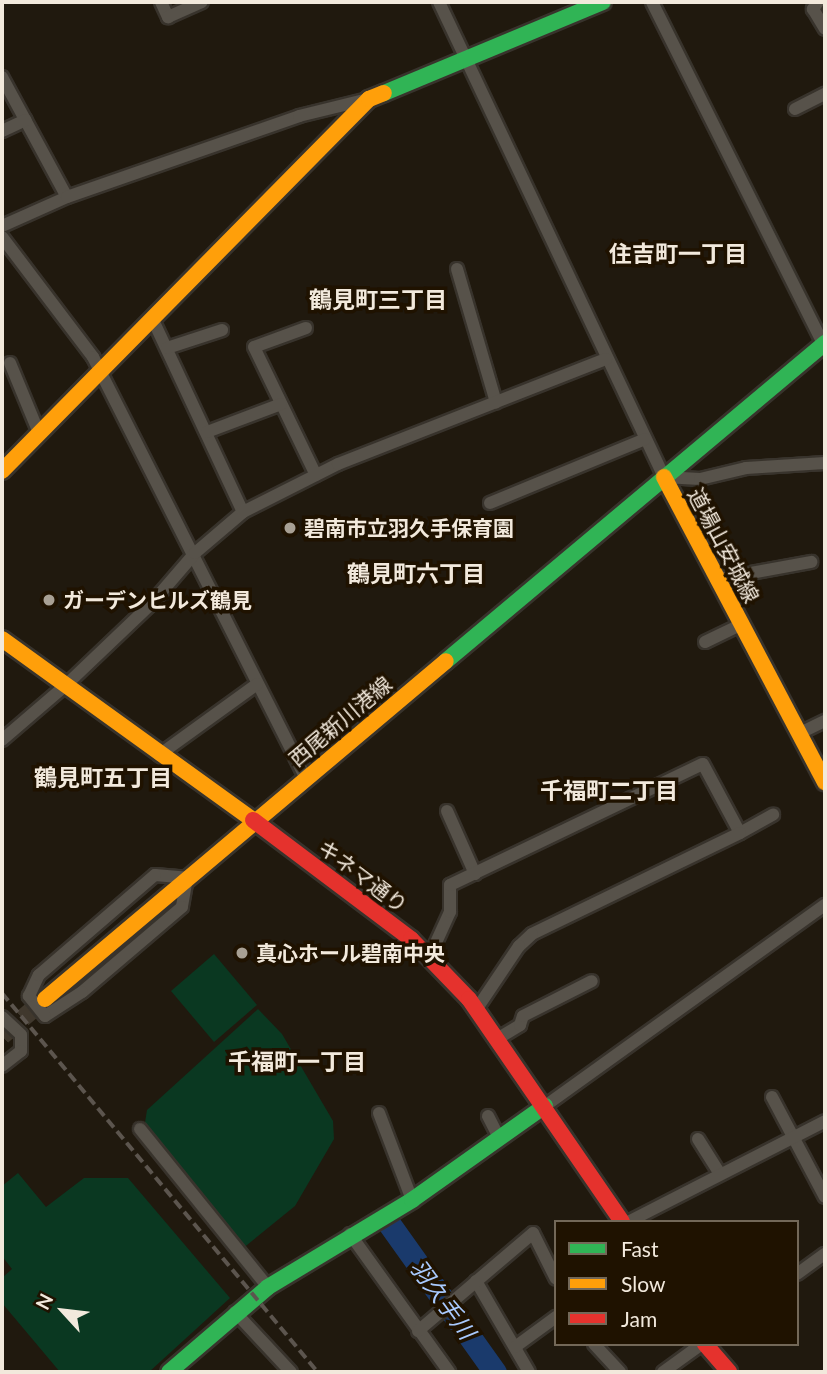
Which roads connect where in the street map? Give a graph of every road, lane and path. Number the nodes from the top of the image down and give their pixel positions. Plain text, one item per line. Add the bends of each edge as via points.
1 (162, 2) edge
2 (202, 2) edge
3 (439, 2) edge
4 (603, 2) edge
5 (652, 2) edge
6 (818, 2) edge
7 (825, 29) edge
8 (464, 56) junction
9 (4, 83) edge
10 (825, 94) edge
11 (369, 99) junction
12 (795, 109) dead end
13 (26, 120) junction
14 (2, 131) edge
15 (67, 197) junction
16 (2, 226) edge
17 (2, 237) edge
18 (457, 269) dead end
19 (153, 320) junction
20 (306, 328) dead end
21 (222, 330) dead end
22 (825, 345) edge
23 (167, 348) junction
24 (606, 359) junction
25 (10, 363) dead end
26 (100, 376) junction
27 (496, 402) junction
28 (282, 404) junction
29 (207, 432) junction
30 (39, 433) junction
31 (645, 439) junction
32 (825, 463) edge
33 (2, 471) edge
34 (316, 475) junction
35 (664, 477) junction
36 (490, 503) dead end
37 (243, 512) junction
38 (195, 553) junction
39 (811, 562) dead end
40 (718, 579) junction
41 (742, 624) junction
42 (2, 639) edge
43 (705, 642) dead end
44 (257, 684) junction
45 (66, 685) junction
46 (825, 721) edge
47 (800, 733) junction
48 (2, 740) edge
49 (159, 755) junction
50 (305, 777) junction
51 (825, 782) edge
52 (447, 811) dead end
53 (773, 815) dead end
54 (252, 822) junction
55 (740, 833) junction
56 (475, 874) junction
57 (187, 878) junction
58 (825, 905) edge
59 (429, 958) junction
60 (592, 981) dead end
61 (45, 999) tunnel mouth
62 (476, 1010) junction
63 (2, 1017) edge
64 (496, 1038) junction
65 (2, 1066) edge
66 (772, 1097) dead end
67 (545, 1106) junction
68 (379, 1113) dead end
69 (488, 1116) dead end
70 (825, 1121) edge
71 (140, 1129) dead end
72 (794, 1136) junction
73 (499, 1138) junction
74 (698, 1139) dead end
75 (720, 1174) junction
76 (825, 1197) edge
77 (412, 1200) junction
78 (621, 1220) edge
79 (632, 1220) edge
80 (350, 1234) junction
81 (825, 1254) edge
82 (799, 1273) edge
83 (554, 1275) edge
84 (476, 1281) junction
85 (268, 1287) junction
86 (235, 1312) junction
87 (554, 1318) edge
88 (418, 1331) junction
89 (596, 1346) edge
90 (701, 1346) edge
91 (706, 1346) edge
92 (515, 1347) junction
93 (169, 1372) edge
94 (291, 1372) edge
95 (449, 1372) edge
96 (529, 1372) edge
97 (621, 1372) edge
98 (663, 1372) edge
99 (729, 1372) edge

1 - 2 street via 168,17
3 - 8 street
4 - 8 street
5 - 22 street
6 - 7 street via 813,9
8 - 11 street
8 - 24 street
9 - 13 street
10 - 12 street
11 - 15 street via 299,116
11 - 19 street
13 - 14 street
13 - 15 street
15 - 16 street
17 - 26 street via 93,357
18 - 27 street
19 - 23 street
19 - 26 street
20 - 28 street via 254,347
21 - 23 street
22 - 35 street, 道場山安城線
23 - 29 street
24 - 27 street
24 - 31 street
25 - 30 street
26 - 30 street
26 - 38 street
27 - 34 street
28 - 29 street
28 - 34 street
29 - 37 street
30 - 33 street
31 - 35 street
31 - 36 street
32 - 35 street via 746,468 700,479
34 - 37 street
35 - 40 street, 道場山安城線
35 - 50 street, 西尾新川港線
37 - 38 street
38 - 44 street
38 - 45 street via 152,603
39 - 40 street
40 - 41 street, 道場山安城線
41 - 43 street
41 - 47 street, 道場山安城線
42 - 45 street, キネマ通り
44 - 49 street
44 - 50 street
45 - 48 street
45 - 49 street, キネマ通り
46 - 47 street
47 - 51 street, 道場山安城線
49 - 54 street, キネマ通り
50 - 54 street, 西尾新川港線
52 - 56 street
53 - 55 street
54 - 57 street, 西尾新川港線
54 - 59 street, キネマ通り via 320,868
55 - 56 street via 703,764
55 - 62 street via 532,934
56 - 59 street via 450,885 450,912
57 - 57 street via 155,875 39,975 29,996 46,1016 82,992 182,907
57 - 61 street, 西尾新川港線
58 - 67 street
59 - 62 street, キネマ通り
60 - 64 street via 523,1016 520,1025
62 - 64 street, キネマ通り
63 - 65 street via 21,1035 20,1051
64 - 67 street, キネマ通り
66 - 72 street
67 - 73 street
67 - 78 street, キネマ通り
68 - 77 street
69 - 73 street
70 - 72 street
71 - 85 street
72 - 75 street
72 - 76 street
73 - 77 street
74 - 75 street
75 - 79 street
77 - 80 street
80 - 85 street
80 - 88 street
81 - 82 street
83 - 84 street via 533,1233
84 - 88 street
84 - 92 street
85 - 86 street
86 - 93 street
86 - 94 street
87 - 92 street
88 - 95 street
89 - 97 street
90 - 98 street
91 - 99 street
92 - 96 street

